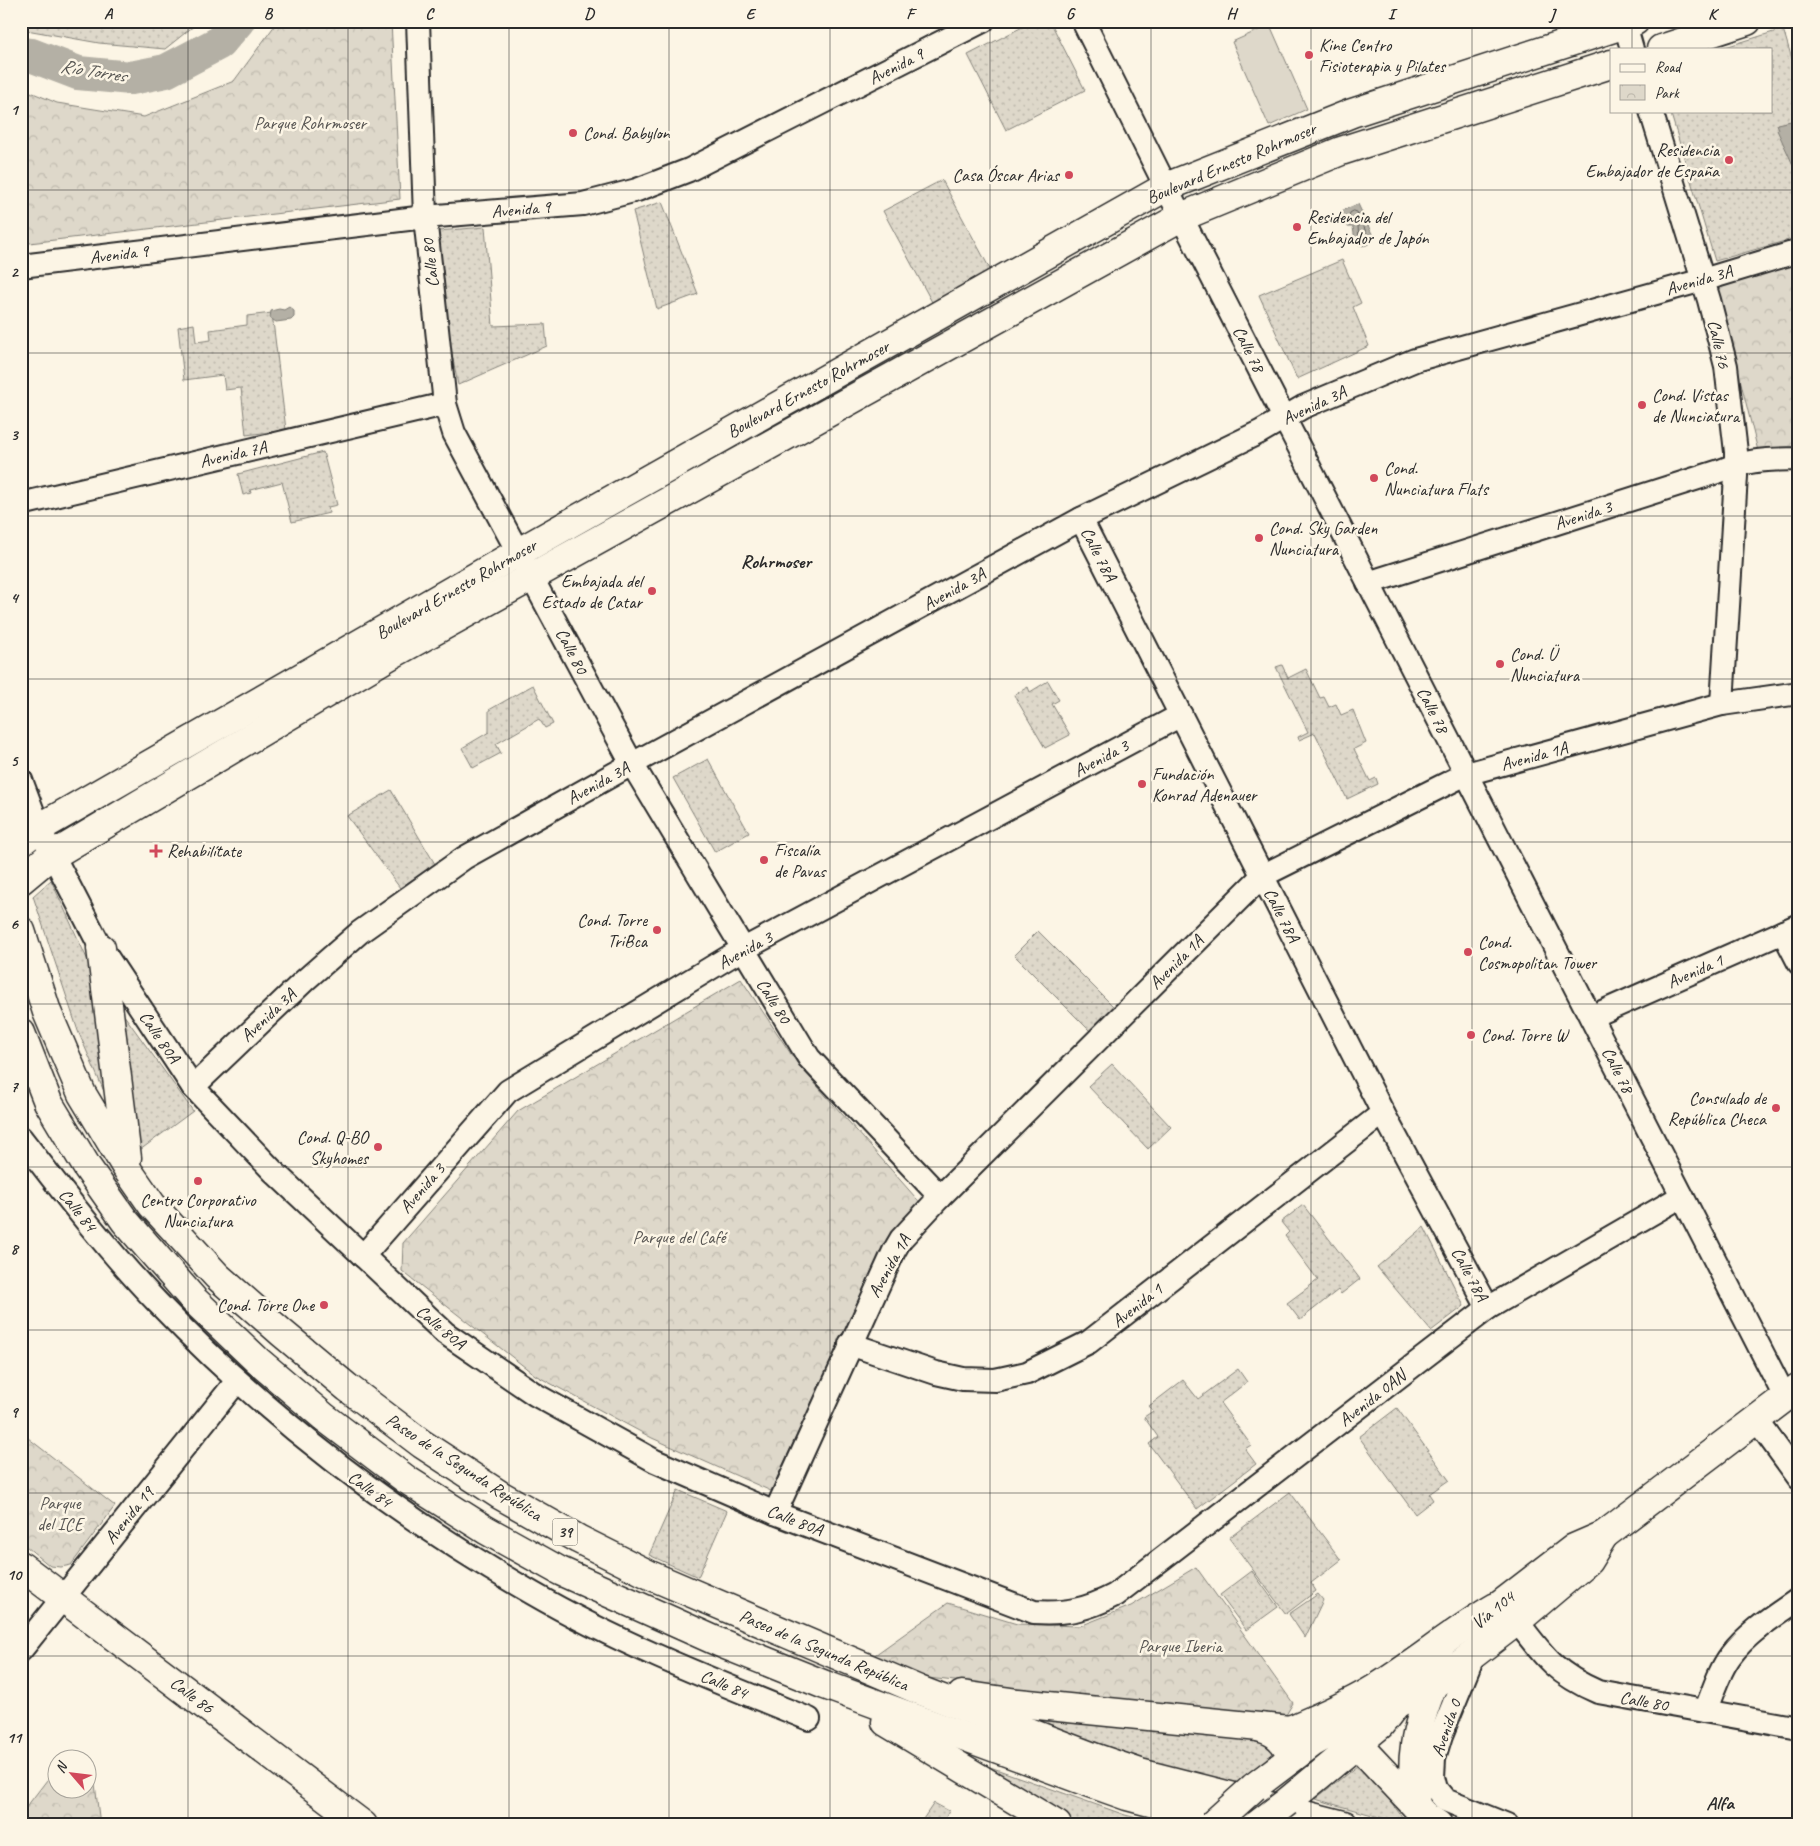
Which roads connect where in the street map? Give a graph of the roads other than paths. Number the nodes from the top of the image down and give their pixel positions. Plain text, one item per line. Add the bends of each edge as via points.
1 (418, 21) edge
2 (984, 21) edge
3 (1083, 21) edge
4 (1747, 21) edge
5 (1629, 29) edge
6 (1664, 48) edge
7 (1610, 64) edge
8 (1651, 112) edge
9 (1166, 187) junction
10 (425, 217) junction
11 (1181, 217) junction
12 (1799, 251) edge
13 (21, 266) edge
14 (1703, 280) junction
15 (445, 404) junction
16 (1284, 418) junction
17 (1799, 458) edge
18 (1736, 464) junction
19 (21, 504) edge
20 (1081, 519) junction
21 (519, 552) junction
22 (532, 576) junction
23 (1368, 583) junction
24 (1799, 693) edge
25 (1722, 704) junction
26 (1180, 715) junction
27 (632, 764) junction
28 (1466, 774) junction
29 (21, 780) edge
30 (30, 835) edge
31 (49, 857) junction
32 (1262, 876) junction
33 (21, 880) edge
34 (1791, 929) edge
35 (21, 931) edge
36 (101, 948) junction
37 (743, 950) junction
38 (1799, 964) edge
39 (1591, 1017) junction
40 (21, 1032) edge
41 (193, 1087) junction
42 (1383, 1113) junction
43 (21, 1138) edge
44 (129, 1172) junction
45 (1682, 1196) junction
46 (938, 1198) junction
47 (363, 1256) junction
48 (1488, 1308) junction
49 (850, 1344) junction
50 (237, 1381) junction
51 (1792, 1392) edge
52 (1756, 1419) junction
53 (1799, 1478) edge
54 (775, 1513) junction
55 (21, 1566) edge
56 (62, 1598) junction
57 (1799, 1599) edge
58 (1071, 1612) joint
59 (1507, 1614) junction
60 (21, 1650) edge
61 (1474, 1654) junction
62 (825, 1685) junction
63 (1433, 1685) junction
64 (919, 1690) junction
65 (1396, 1704) junction
66 (1705, 1712) junction
67 (809, 1719) dead end
68 (1260, 1727) junction
69 (1799, 1728) edge
70 (1290, 1730) junction
71 (1326, 1735) junction
72 (1358, 1745) junction
73 (1292, 1757) junction
74 (1416, 1806) junction
75 (1441, 1813) edge
76 (1055, 1824) edge
77 (362, 1825) edge
78 (1212, 1825) edge
79 (1237, 1825) edge
80 (1257, 1825) edge
81 (1344, 1825) edge
82 (1507, 1825) edge

1 - 10 street, Calle 80
2 - 10 street, Avenida 9 via 688,170 637,190 583,204
3 - 9 street, Calle 78
4 - 6 main road
5 - 9 main road, Boulevard Ernesto Rohrmoser via 1352,113
7 - 11 main road, Boulevard Ernesto Rohrmoser via 1341,151
8 - 14 street, Calle 76
9 - 11 street, Calle 78
9 - 21 main road, Boulevard Ernesto Rohrmoser
10 - 13 street, Avenida 9
10 - 15 street, Calle 80
11 - 16 street, Calle 78
11 - 22 main road, Boulevard Ernesto Rohrmoser
12 - 14 street, Avenida 3A
14 - 16 street, Avenida 3A via 1415,360
14 - 18 street, Calle 76 via 1726,366
15 - 19 street, Avenida 7A
15 - 21 street, Calle 80 via 454,433
16 - 20 street, Avenida 3A
16 - 23 street, Calle 78
17 - 18 street, Avenida 3 via 1751,460
18 - 23 street, Avenida 3
18 - 25 street, Calle 76
20 - 26 street, Calle 78A
20 - 27 street, Avenida 3A
21 - 22 street, Calle 80
21 - 30 main road, Boulevard Ernesto Rohrmoser
22 - 27 street, Calle 80
22 - 31 main road, Boulevard Ernesto Rohrmoser via 389,656
23 - 28 street, Calle 78
24 - 25 street, Avenida 1A
25 - 28 street, Avenida 1A
26 - 32 street, Calle 78A
26 - 37 street, Avenida 3
27 - 37 street, Calle 80
27 - 41 street, Avenida 3A via 464,858 360,932
28 - 32 street, Avenida 1A
28 - 39 street, Calle 78
29 - 30 street, Calle 80A
30 - 31 street, Calle 80A
31 - 33 main road, Boulevard Ernesto Rohrmoser
31 - 36 street, Calle 80A
32 - 42 street, Calle 78A
32 - 46 street, Avenida 1A
34 - 38 street
34 - 39 street, Avenida 1
35 - 44 main road, Paseo de la Segunda República / 39 via 47,1012 82,1094
36 - 41 street, Calle 80A
36 - 44 main road
37 - 46 street, Calle 80 via 809,1058
37 - 47 street, Avenida 3 via 508,1091
39 - 45 street, Calle 78
40 - 62 main road, Paseo de la Segunda República / 39 via 48,1102 87,1167 126,1222 194,1300 258,1361 324,1417 407,1480 486,1530 560,1571 723,1644
41 - 47 street, Calle 80A via 273,1171
42 - 48 street, Calle 78A
42 - 49 street, Avenida 1 via 1089,1342 1027,1373 995,1380 963,1379 936,1374
43 - 50 street, Calle 84 via 96,1233 158,1303
44 - 64 main road, Paseo de la Segunda República / 39 via 152,1205 217,1276 282,1333 422,1444 500,1496 652,1576
45 - 48 street, Avenida 0AN
45 - 51 street, Calle 78
46 - 49 street, Avenida 1A via 901,1238
47 - 54 street, Calle 80A via 445,1333 536,1395 655,1461
48 - 58 street, Avenida 0AN via 1115,1595
49 - 54 street, Avenida 1A
50 - 56 street, Avenida 19
50 - 67 street, Calle 84 via 349,1474 469,1556 604,1631
51 - 52 main road, Vía 104
52 - 53 street
52 - 59 main road, Vía 104 via 1604,1535 1574,1548
54 - 58 street, Calle 80A via 1034,1612
55 - 56 main road, Calle 86
56 - 60 street, Avenida 19
56 - 77 main road, Calle 86
57 - 66 street via 1770,1619 1730,1655
59 - 61 main road, Vía 104
59 - 65 main road, Vía 104 via 1430,1662 1407,1686
59 - 66 street, Calle 80 via 1555,1668 1581,1685 1598,1692
59 - 70 main road via 1471,1622 1376,1688
61 - 63 main road, Vía 104
61 - 75 street, Avenida 0 via 1434,1758 1432,1777
62 - 76 main road
62 - 79 main road, Paseo de la Segunda República / 39 via 1127,1796
63 - 65 main road, Vía 104
63 - 74 main road via 1416,1733 1412,1782
64 - 68 main road
64 - 81 main road, Paseo de la Segunda República / 39 via 1140,1773
65 - 71 main road, Vía 104
65 - 72 main road, Vía 104 via 1380,1725
66 - 69 street, Calle 80
68 - 70 main road
68 - 73 main road via 1276,1734
70 - 71 main road
71 - 72 main road
71 - 73 main road, Vía 104
72 - 74 main road
72 - 80 main road, Vía 104, bridge
73 - 78 main road, Vía 104, bridge
74 - 75 main road via 1426,1817
75 - 82 street

